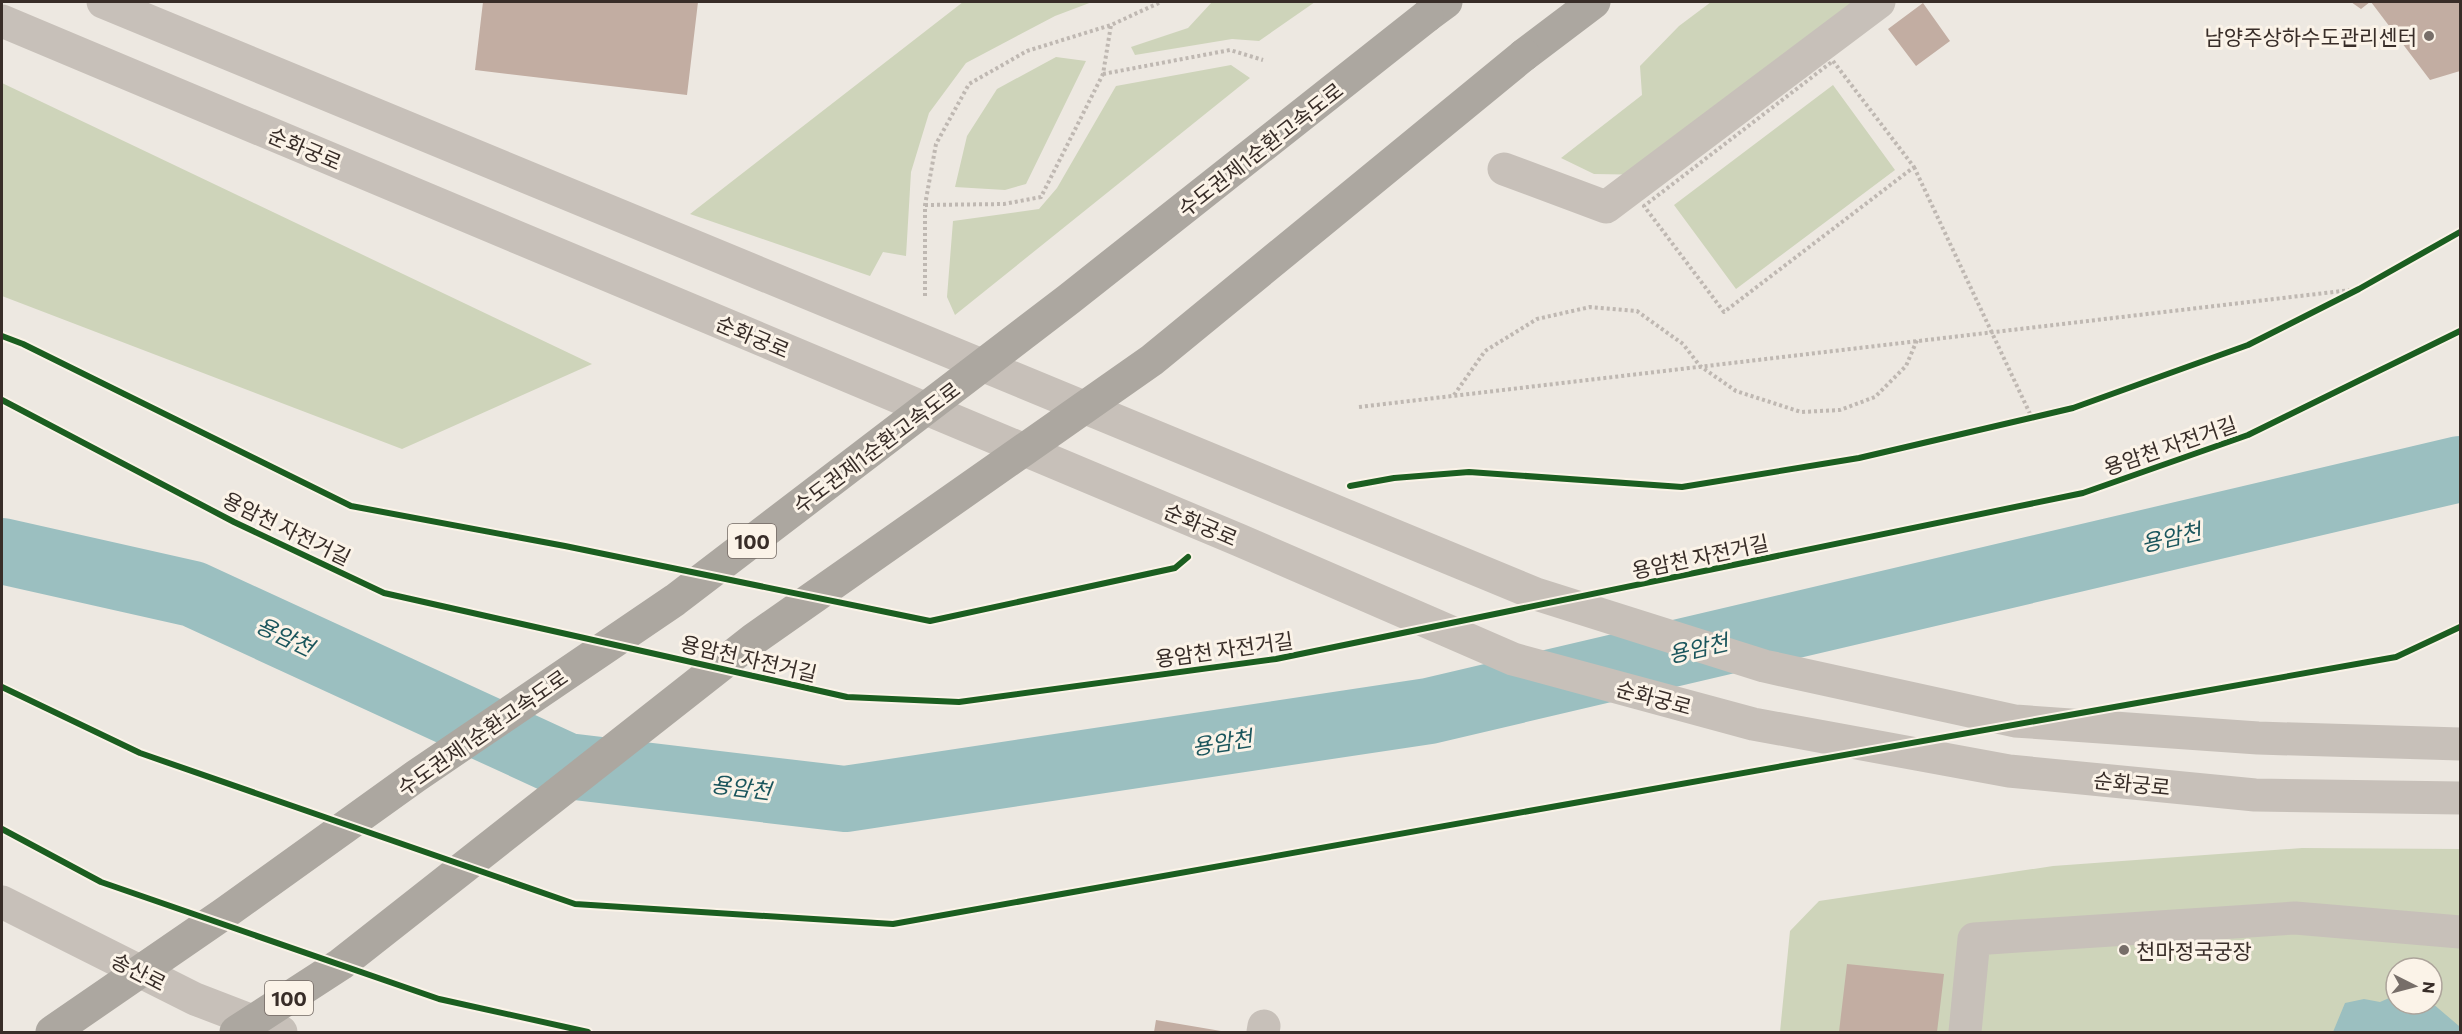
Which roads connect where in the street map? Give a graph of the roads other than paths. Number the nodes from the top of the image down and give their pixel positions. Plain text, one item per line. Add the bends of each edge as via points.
1 (103, 2) edge
2 (1594, 2) edge
3 (1879, 2) edge
4 (1436, 9) edge
5 (2, 21) edge
6 (1504, 169) dead end
7 (2460, 744) edge
8 (2460, 798) edge
9 (2, 902) edge
10 (2460, 932) edge
11 (341, 964) junction
12 (52, 1032) edge
13 (236, 1032) edge
14 (266, 1032) edge
15 (281, 1032) edge
16 (1965, 1032) edge

1 - 7 street via 1536,594 1764,666 2014,721 2258,738
2 - 11 highway, 100, bridge via 1152,360 754,639
3 - 6 street via 1606,207
4 - 12 highway, 수도권제1순환고속도로 / 100, bridge via 1069,299 675,600
5 - 8 street, 순화궁로 via 1239,540 1513,659 1753,724 2008,771 2255,795
9 - 15 street, 송산로 via 195,999
10 - 16 street via 2295,918 1974,939
11 - 13 highway, 100, bridge
11 - 14 highway, bridge

